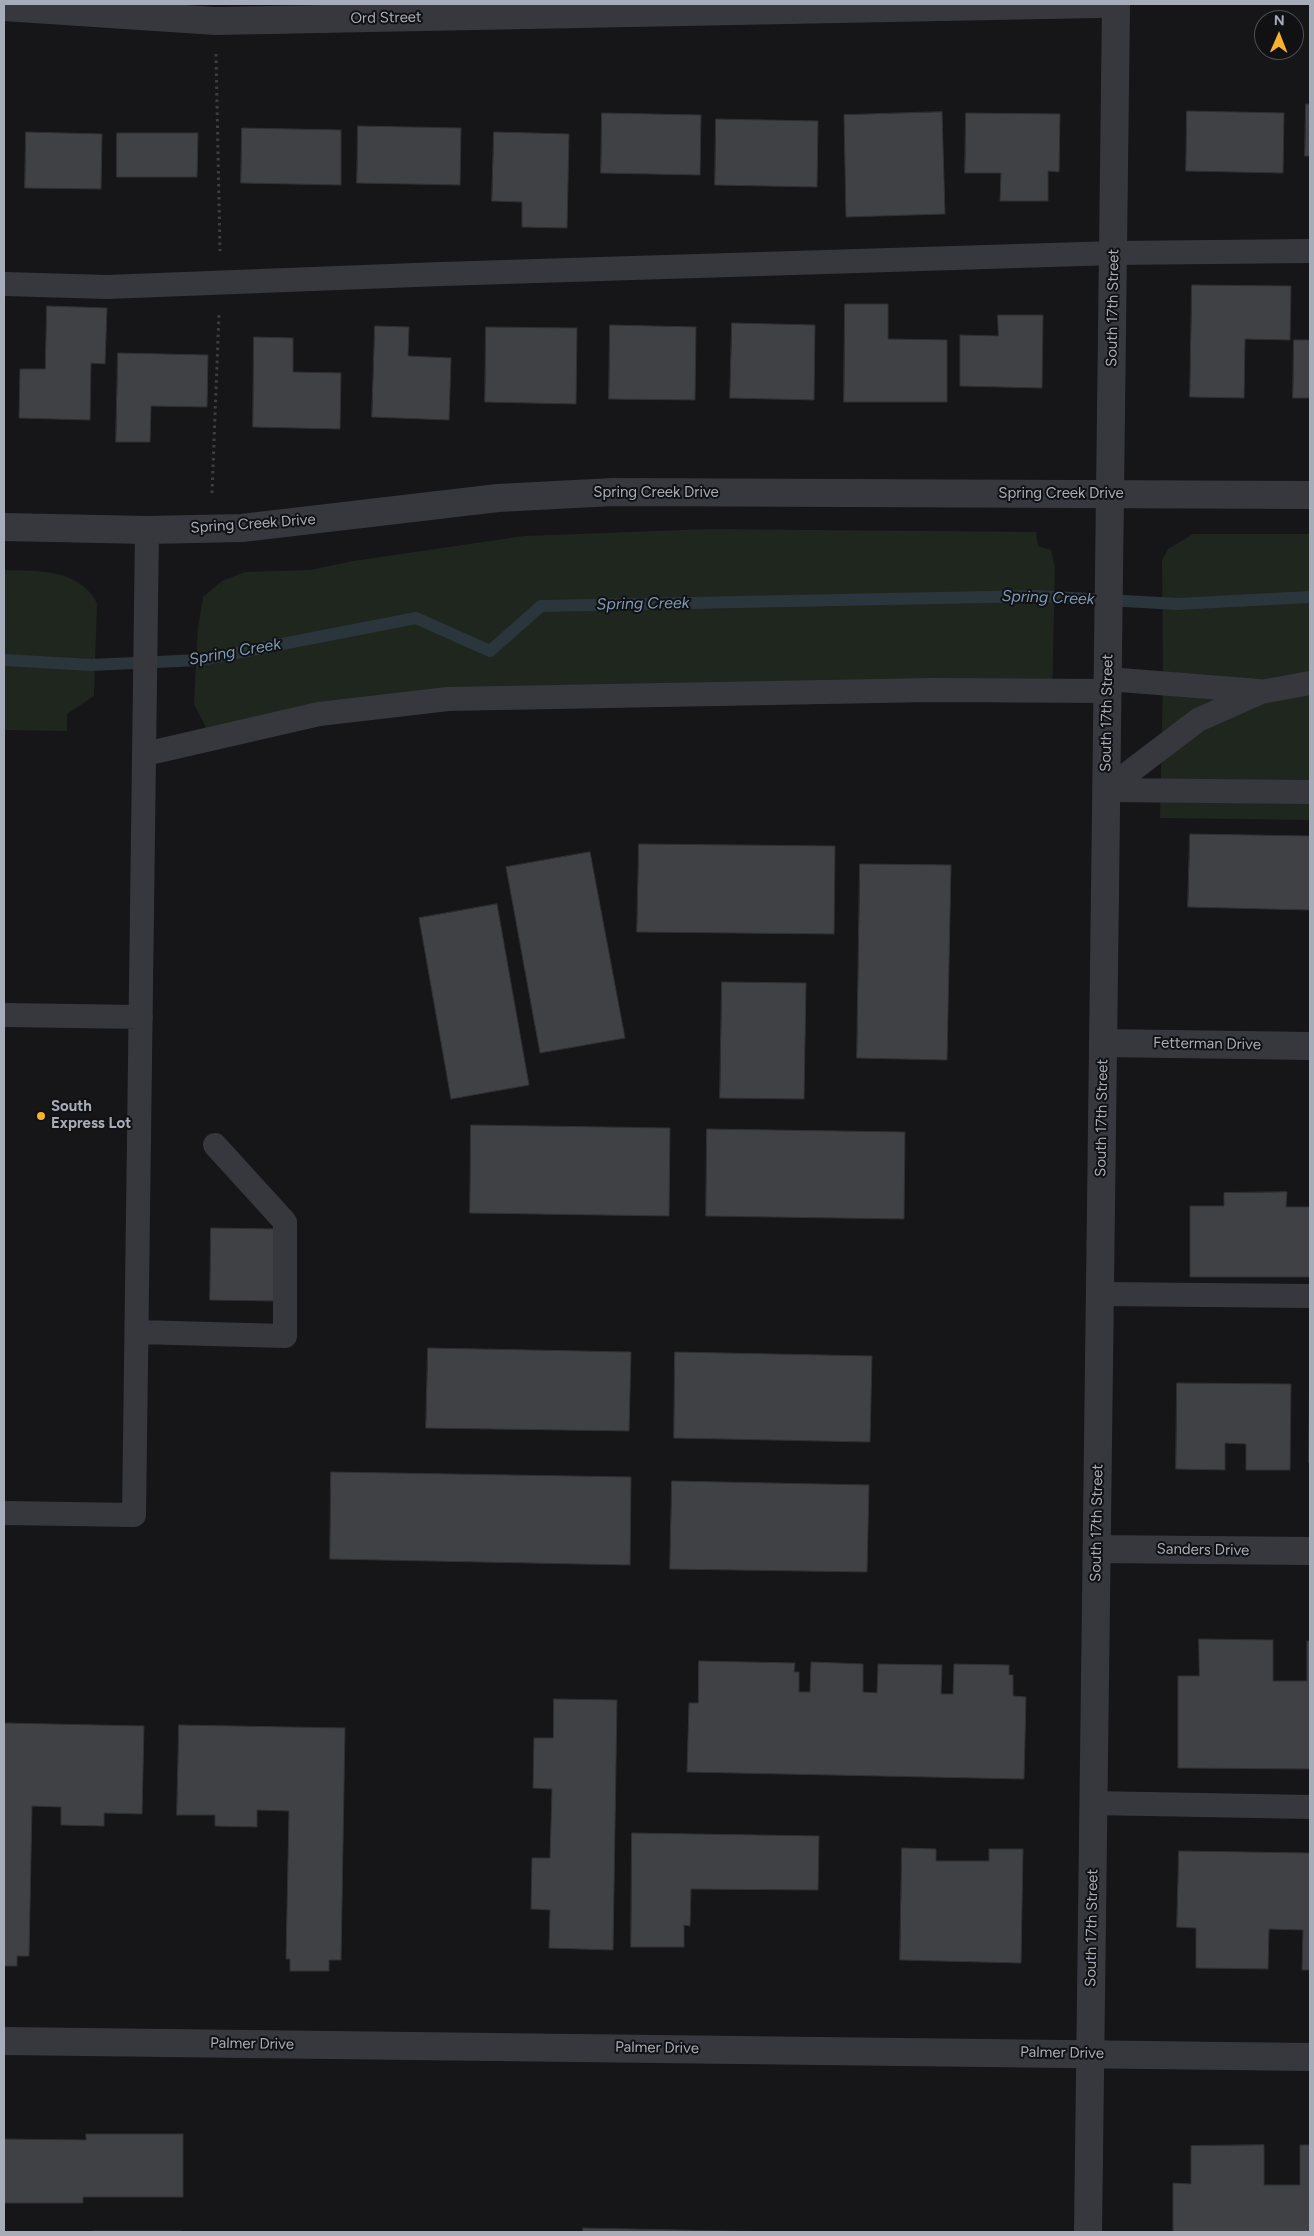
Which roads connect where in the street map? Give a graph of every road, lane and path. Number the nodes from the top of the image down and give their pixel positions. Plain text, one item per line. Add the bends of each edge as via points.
1 (1098, 4) edge
2 (1116, 4) edge
3 (4, 7) edge
4 (1310, 251) edge
5 (1114, 253) junction
6 (4, 284) edge
7 (1110, 494) junction
8 (1310, 496) edge
9 (4, 526) edge
10 (147, 530) junction
11 (1310, 683) edge
12 (1108, 685) junction
13 (1261, 692) junction
14 (145, 754) junction
15 (1106, 790) junction
16 (1310, 792) edge
17 (4, 1015) edge
18 (141, 1017) junction
19 (1103, 1043) junction
20 (1310, 1046) edge
21 (215, 1145) dead end
22 (1100, 1294) junction
23 (1310, 1296) edge
24 (137, 1332) junction
25 (4, 1513) edge
26 (1096, 1549) junction
27 (1310, 1551) edge
28 (1093, 1803) junction
29 (1310, 1807) edge
30 (4, 2041) edge
31 (1090, 2054) junction
32 (1310, 2056) edge
33 (1088, 2232) edge

1 - 3 street, Ord Street via 216,21
2 - 5 street, South 17th Street
4 - 5 lane
5 - 6 lane via 107,287
5 - 7 street, South 17th Street
7 - 8 street, Spring Creek Drive
7 - 10 street, Spring Creek Drive via 613,492 498,498 242,528
7 - 12 street, South 17th Street
9 - 10 street, Spring Creek Drive
10 - 14 lane
11 - 13 lane
12 - 13 lane
12 - 14 lane via 448,699 319,714
12 - 15 street, South 17th Street
13 - 15 lane via 1198,720
14 - 18 lane
15 - 16 lane
15 - 19 street, South 17th Street
17 - 18 lane
18 - 24 lane
19 - 20 street, Fetterman Drive
19 - 22 street, South 17th Street
21 - 24 lane via 285,1222 285,1336
22 - 23 lane
22 - 26 street, South 17th Street
24 - 25 lane via 134,1515
26 - 27 street, Sanders Drive
26 - 28 street, South 17th Street
28 - 29 lane
28 - 31 street, South 17th Street
30 - 31 street, Palmer Drive
31 - 32 street, Palmer Drive
31 - 33 street, South 17th Street

